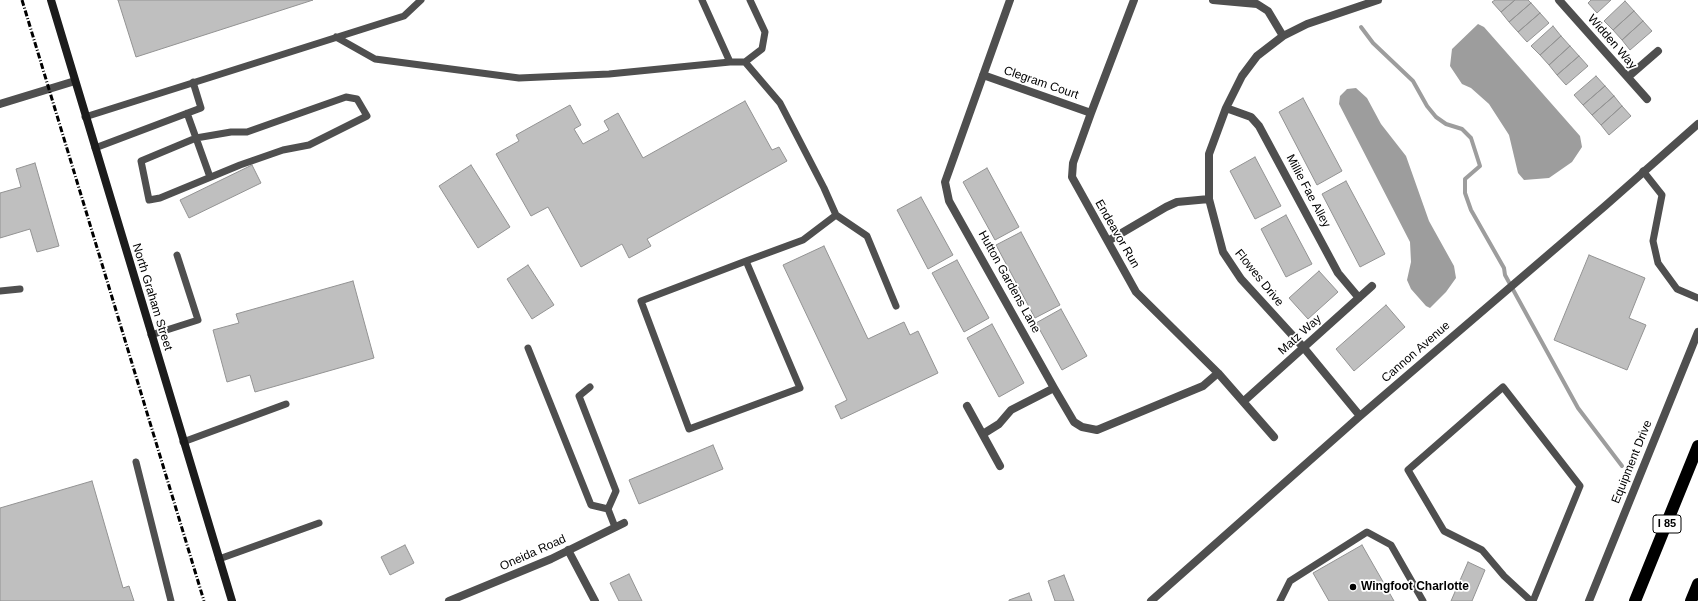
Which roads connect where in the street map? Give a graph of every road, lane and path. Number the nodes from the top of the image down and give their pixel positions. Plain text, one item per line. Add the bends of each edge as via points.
1 (51, 0) edge
2 (422, 0) edge
3 (702, 0) edge
4 (750, 0) edge
5 (1010, 0) edge
6 (1134, 0) edge
7 (1213, 0) edge
8 (1378, 0) edge
9 (1559, 0) edge
10 (1284, 36) junction
11 (336, 37) junction
12 (1658, 51) dead end
13 (730, 62) junction
14 (745, 62) junction
15 (983, 76) junction
16 (1628, 77) junction
17 (74, 81) junction
18 (193, 82) junction
19 (1647, 99) dead end
20 (0, 104) edge
21 (1226, 108) junction
22 (187, 113) junction
23 (1090, 113) junction
24 (85, 117) junction
25 (1698, 124) edge
26 (196, 138) junction
27 (95, 148) junction
28 (1643, 172) junction
29 (210, 177) junction
30 (1209, 199) junction
31 (836, 215) junction
32 (1108, 241) junction
33 (177, 255) dead end
34 (746, 261) junction
35 (1372, 286) dead end
36 (20, 289) dead end
37 (0, 291) edge
38 (1359, 298) junction
39 (1698, 298) edge
40 (896, 306) dead end
41 (1698, 332) edge
42 (151, 335) junction
43 (528, 348) dead end
44 (1304, 348) junction
45 (1218, 373) junction
46 (590, 387) dead end
47 (1054, 388) junction
48 (1244, 401) junction
49 (286, 404) dead end
50 (967, 406) dead end
51 (1360, 416) junction
52 (982, 434) junction
53 (1274, 437) dead end
54 (184, 442) junction
55 (1698, 446) edge
56 (136, 462) dead end
57 (1000, 466) dead end
58 (608, 509) junction
59 (319, 523) dead end
60 (624, 523) dead end
61 (615, 527) junction
62 (568, 550) junction
63 (219, 560) junction
64 (1698, 584) edge
65 (171, 601) edge
66 (232, 601) edge
67 (450, 601) edge
68 (594, 601) edge
69 (1151, 601) edge
70 (1280, 601) edge
71 (1423, 601) edge
72 (1532, 601) edge
73 (1589, 601) edge
74 (1635, 601) edge
75 (1691, 601) edge

1 - 17 main road, North Graham Street
2 - 11 lane via 404,16
3 - 13 lane
4 - 14 lane via 765,32 762,49
5 - 15 street, Hutton Gardens Lane
6 - 23 street, Endeavor Run
7 - 10 street via 1257,4 1268,11
8 - 10 street, Flowes Drive via 1307,24
9 - 16 street, Widden Way
10 - 21 street, Flowes Drive via 1257,56 1242,76
11 - 13 lane via 375,59 519,78 609,74
11 - 18 lane
12 - 16 street
13 - 14 lane
14 - 31 lane via 780,103
15 - 23 street, Clegram Court
15 - 47 street, Hutton Gardens Lane via 945,182 946,191
16 - 19 street, Widden Way
17 - 20 street
17 - 24 main road, North Graham Street
18 - 22 lane via 201,108
18 - 24 lane
21 - 30 street, Flowes Drive via 1209,154
21 - 38 street, Millie Fae Alley via 1250,117 1259,126 1338,273
22 - 26 lane
22 - 27 lane
23 - 32 street, Endeavor Run via 1073,163 1072,177
24 - 27 main road, North Graham Street
25 - 28 street, Cannon Avenue
26 - 29 lane
26 - 29 lane via 141,161 149,200 160,198
26 - 29 lane via 247,132 346,97 357,99 367,116 309,145 283,150
27 - 42 main road, North Graham Street
28 - 39 lane via 1662,195 1653,241 1658,263 1678,289
28 - 51 street, Cannon Avenue
30 - 32 street via 1177,202 1166,206
30 - 44 street, Flowes Drive via 1223,252 1241,279
31 - 34 lane via 803,240
31 - 40 lane via 866,236
32 - 45 street, Endeavor Run via 1136,292
33 - 42 lane via 198,320
34 - 34 lane via 800,388 689,430 641,302
35 - 38 street, Matz Way
36 - 37 lane
38 - 44 street, Matz Way
41 - 73 street, Equipment Drive
42 - 54 main road, North Graham Street
43 - 58 lane via 591,505
44 - 48 street, Matz Way
44 - 51 street, Flowes Drive
45 - 47 street, Hutton Gardens Lane via 1203,386 1097,430 1082,427 1074,422
45 - 48 street, Endeavor Run
46 - 58 lane via 579,396 616,491
47 - 52 street via 1011,410 999,424
48 - 53 street, Endeavor Run
49 - 54 lane
50 - 52 street
51 - 69 street, Cannon Avenue
52 - 57 street
54 - 63 main road, North Graham Street
55 - 74 highway, I 85
56 - 65 lane
58 - 61 lane
59 - 63 lane
60 - 61 street, Oneida Road
61 - 62 street, Oneida Road
62 - 67 street, Oneida Road
62 - 68 street
63 - 66 main road, North Graham Street
64 - 75 highway
70 - 71 lane via 1290,581 1367,532 1391,545
72 - 72 lane via 1580,486 1503,387 1408,470 1444,531 1482,550 1504,576

